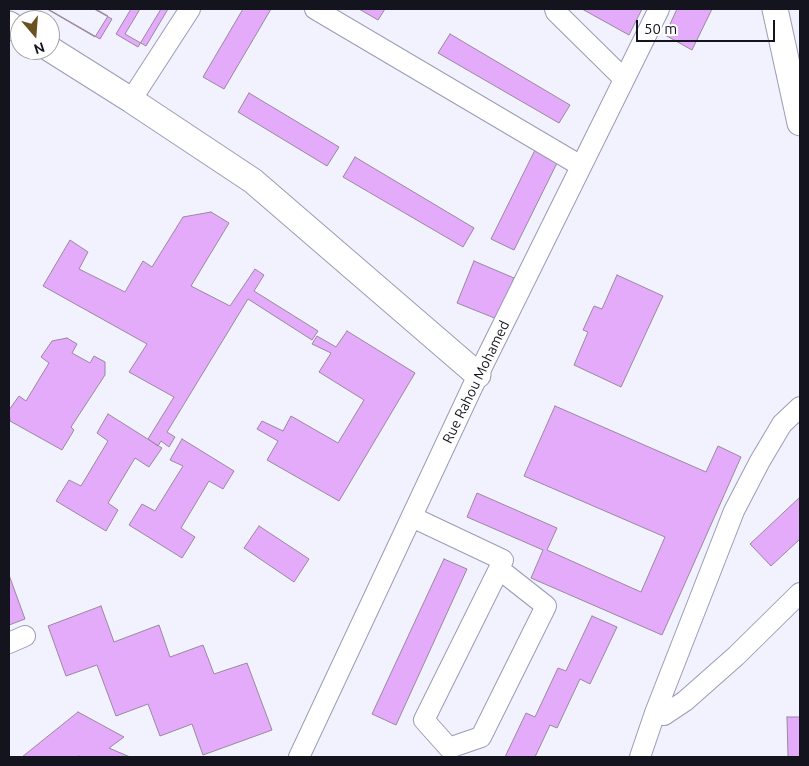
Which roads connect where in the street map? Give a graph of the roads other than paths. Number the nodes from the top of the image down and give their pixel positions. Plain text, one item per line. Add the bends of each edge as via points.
1 (190, 9) edge
2 (315, 9) edge
3 (555, 9) edge
4 (659, 9) edge
5 (775, 9) edge
6 (60, 55) edge
7 (624, 79) junction
8 (131, 100) junction
9 (800, 123) edge
10 (581, 166) junction
11 (478, 376) junction
12 (800, 407) edge
13 (412, 516) junction
14 (499, 569) junction
15 (800, 593) edge
16 (655, 713) junction
17 (299, 757) edge
18 (640, 757) edge

1 - 8 street
2 - 10 street
3 - 7 street
4 - 7 street, Rue Rahou Mohamed
5 - 9 main road
6 - 8 main road
7 - 10 street, Rue Rahou Mohamed
8 - 11 main road via 254,181
10 - 11 street, Rue Rahou Mohamed
11 - 13 street, Rue Rahou Mohamed
12 - 16 street via 782,424 734,511
13 - 14 street via 503,560
13 - 17 street, Rue Rahou Mohamed
14 - 14 street via 424,720 449,748 481,737 546,606
15 - 16 street via 736,656 679,705 664,715
16 - 18 street

